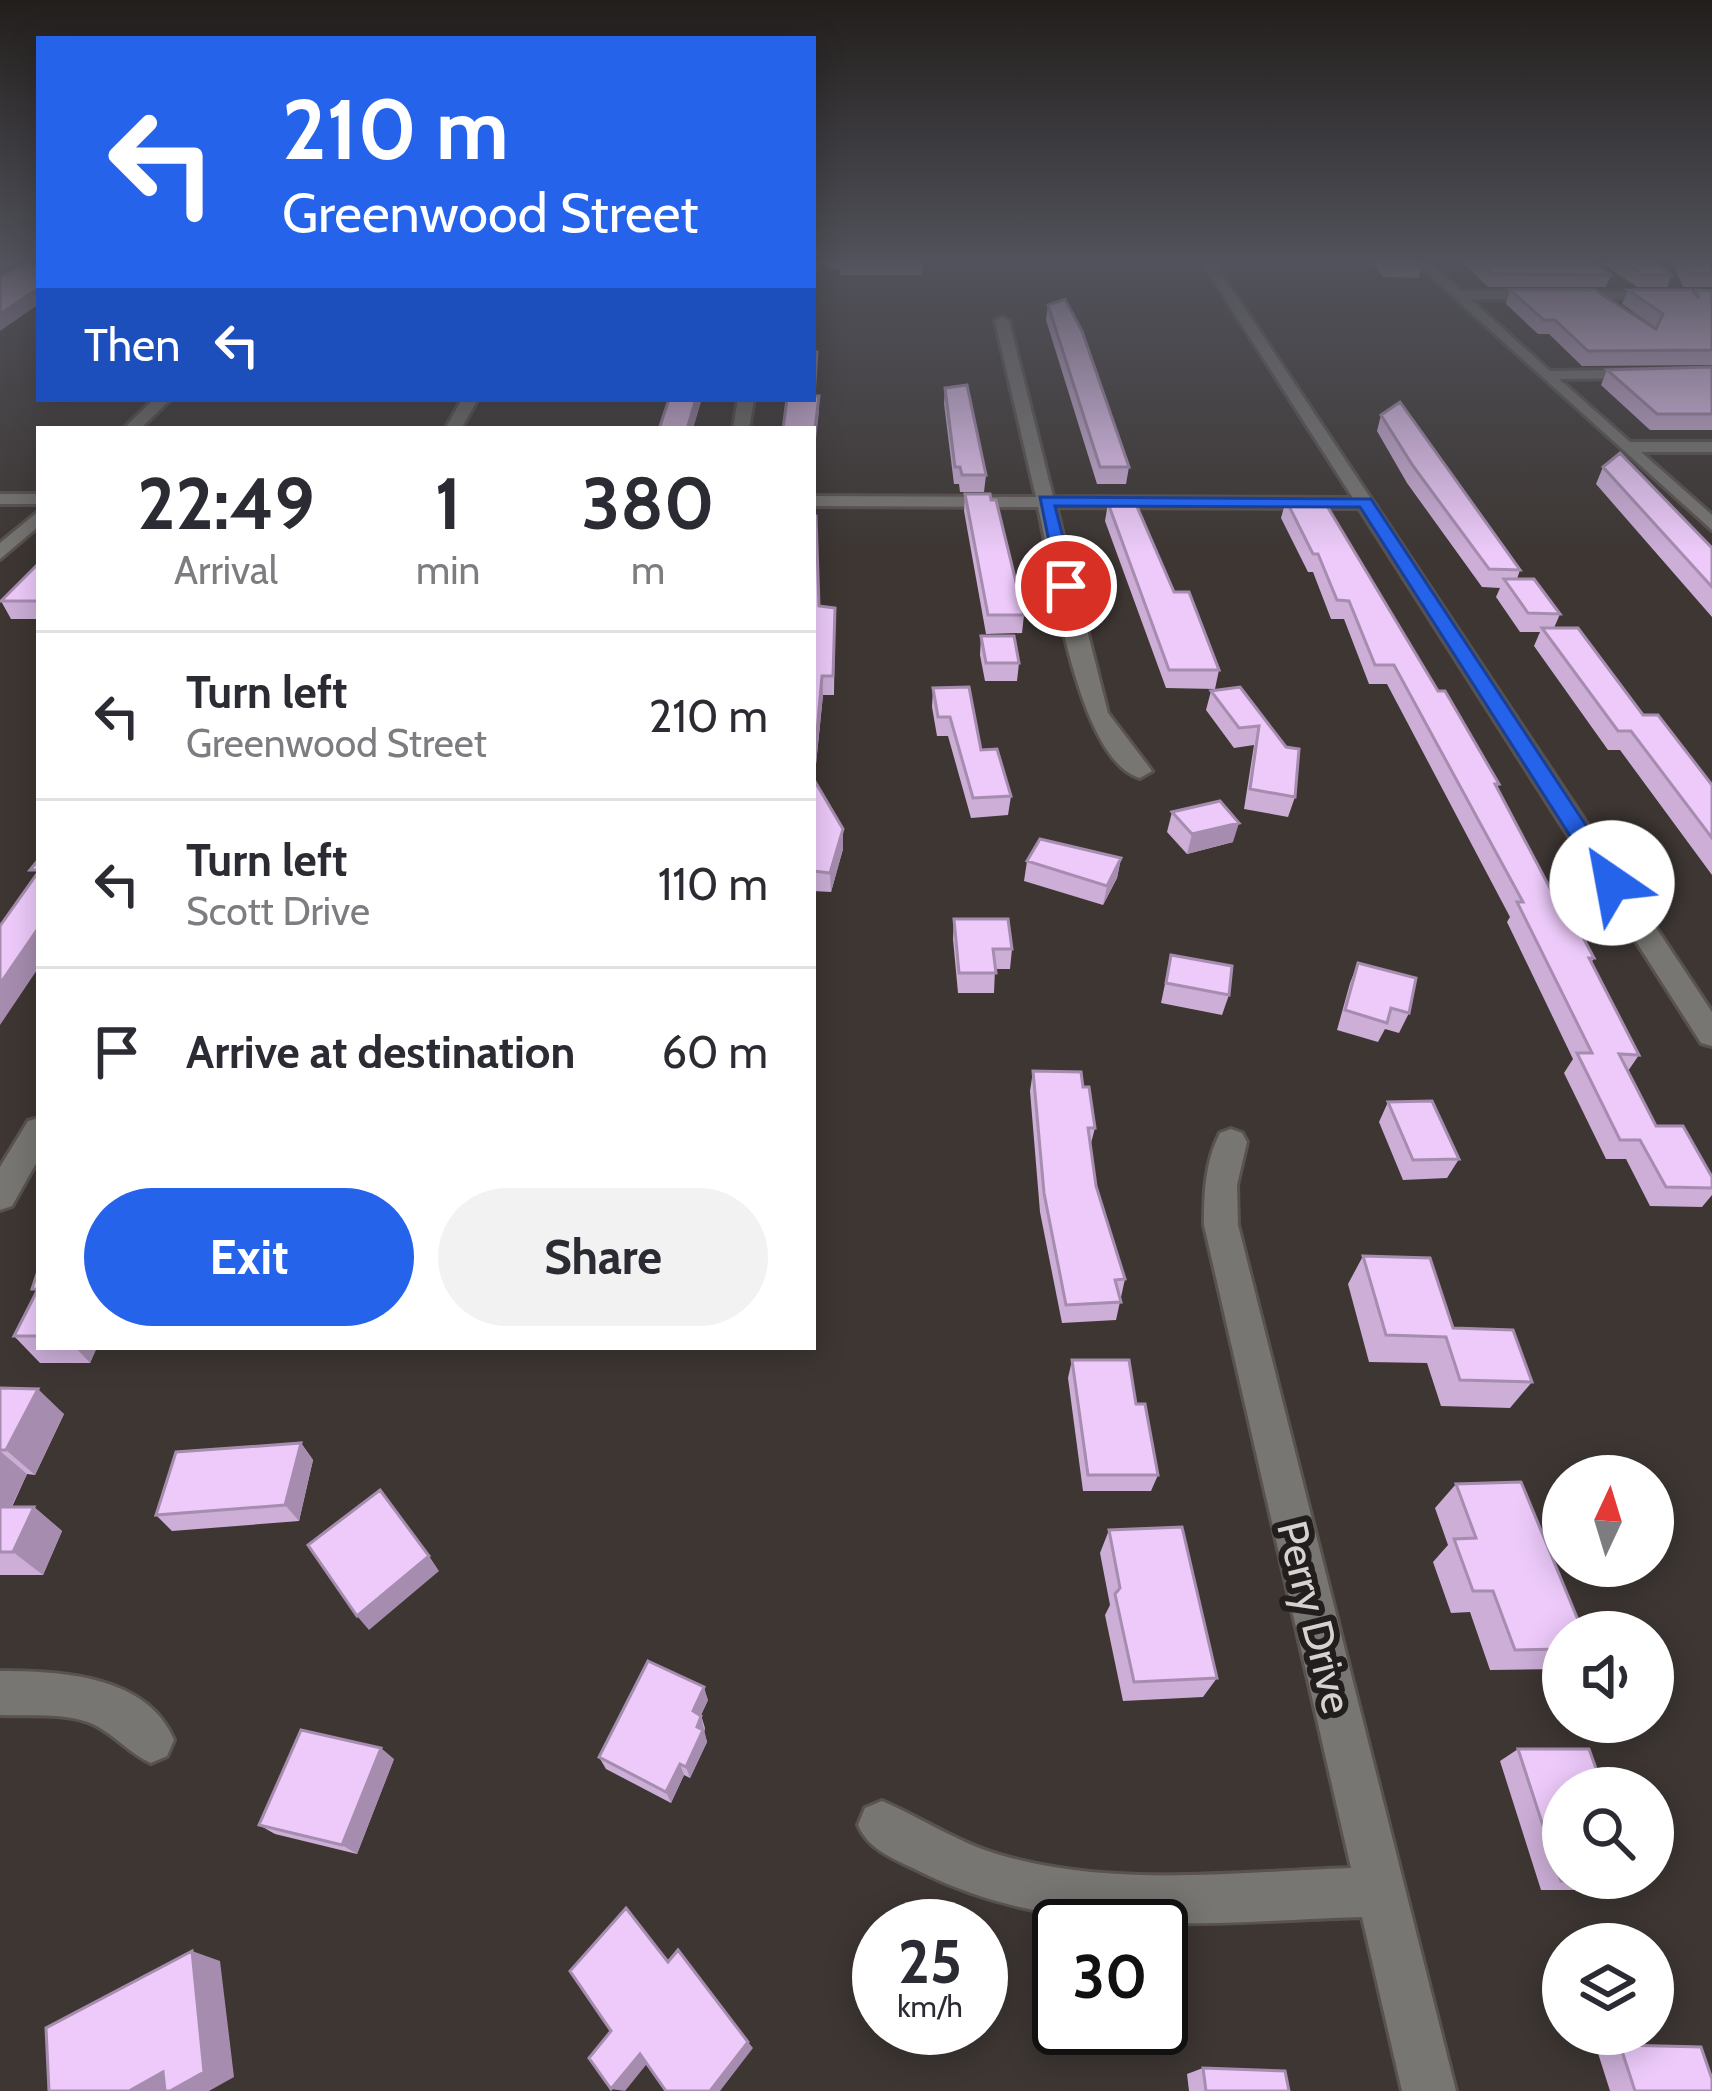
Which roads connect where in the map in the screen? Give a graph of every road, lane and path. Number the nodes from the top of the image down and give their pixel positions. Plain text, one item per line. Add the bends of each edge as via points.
1 (1011, 359) edge
2 (1272, 359) edge
3 (1527, 359) edge
4 (1712, 373) edge
5 (1544, 375) junction
6 (160, 402) edge
7 (134, 426) edge
8 (1627, 447) junction
9 (1712, 447) edge
10 (0, 500) edge
11 (36, 500) edge
12 (816, 501) edge
13 (1046, 501) junction
14 (1365, 502) junction
15 (36, 519) edge
16 (1712, 525) edge
17 (0, 553) edge
18 (1140, 771) dead end
19 (1712, 1035) edge
20 (1231, 1142) dead end
21 (28, 1166) edge
22 (0, 1196) edge
23 (0, 1693) edge
24 (151, 1740) dead end
25 (882, 1825) dead end
26 (1382, 1892) junction
27 (1429, 2091) edge

1 - 13 street
2 - 14 street
3 - 5 street
4 - 5 street
5 - 8 street
6 - 7 street
8 - 9 street
8 - 16 street
10 - 11 street
12 - 13 street
13 - 14 street
13 - 18 street via 1097,713
14 - 19 street
15 - 17 street
20 - 26 street, Perry Drive via 1221,1225
21 - 22 street
23 - 24 street via 84,1695 127,1715
25 - 26 street via 1013,1883 1091,1898
26 - 27 street, Perry Drive

